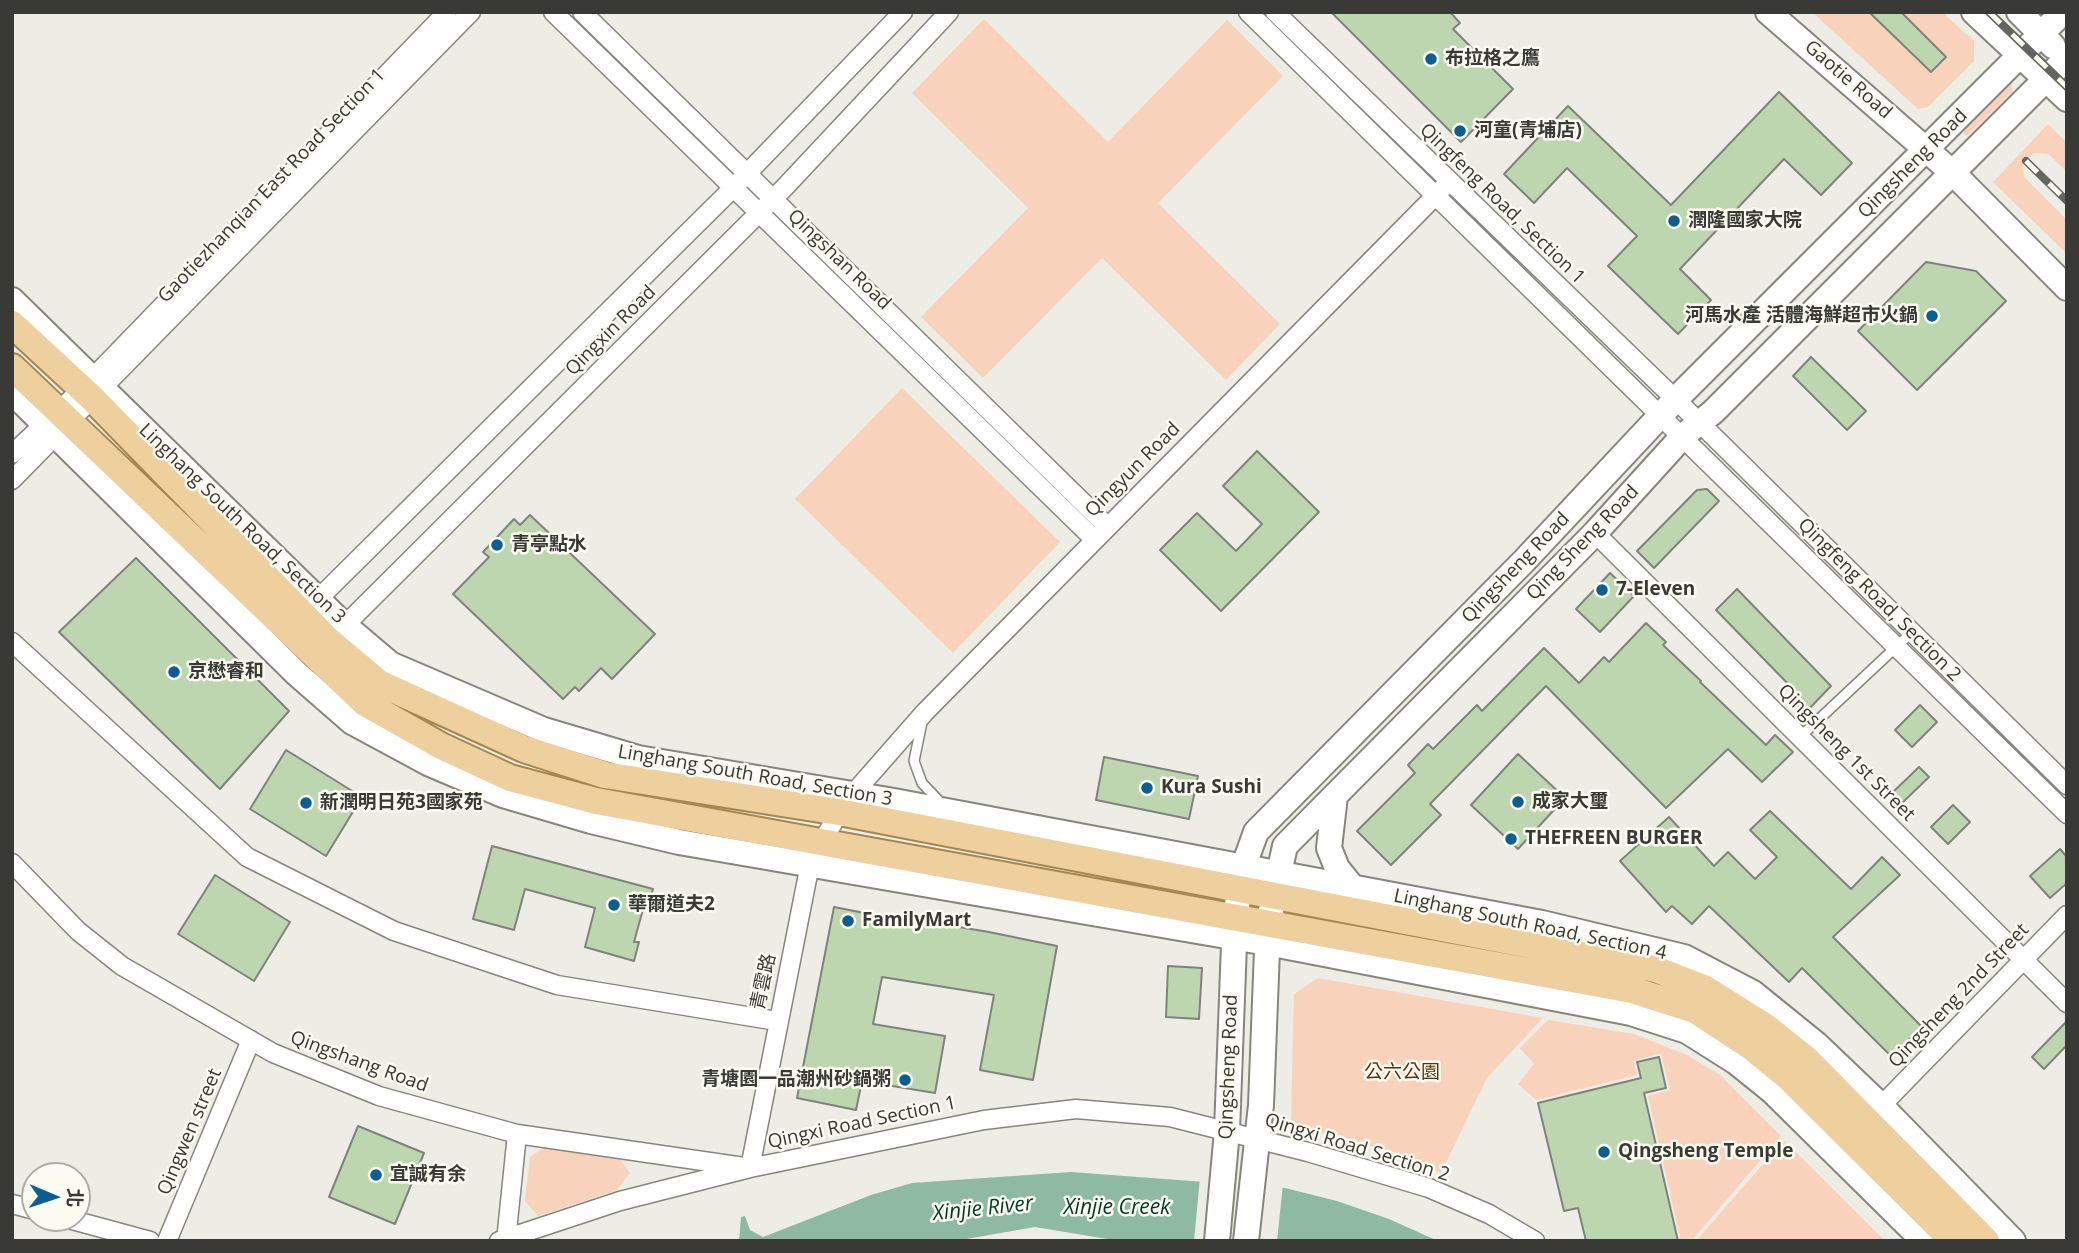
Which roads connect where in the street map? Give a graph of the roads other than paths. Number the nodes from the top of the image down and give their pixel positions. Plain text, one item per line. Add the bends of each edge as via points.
1 (447, 12) edge
2 (471, 12) edge
3 (553, 12) edge
4 (582, 12) edge
5 (903, 12) edge
6 (949, 12) edge
7 (1248, 12) edge
8 (1275, 12) edge
9 (1768, 12) edge
10 (1974, 12) edge
11 (2019, 12) edge
12 (2063, 12) edge
13 (2042, 34) junction
14 (2021, 56) junction
15 (2067, 59) edge
16 (2046, 80) junction
17 (2067, 99) edge
18 (1928, 149) junction
19 (1953, 173) junction
20 (747, 174) junction
21 (1448, 182) junction
22 (733, 188) junction
23 (1435, 195) junction
24 (773, 198) junction
25 (760, 212) junction
26 (2067, 288) edge
27 (12, 300) edge
28 (12, 324) edge
29 (12, 367) edge
30 (92, 388) junction
31 (12, 393) edge
32 (1668, 408) junction
33 (56, 422) junction
34 (1692, 430) junction
35 (12, 454) edge
36 (12, 480) edge
37 (1100, 533) junction
38 (1595, 533) junction
39 (294, 623) junction
40 (1912, 632) junction
41 (12, 642) edge
42 (1897, 647) junction
43 (321, 649) junction
44 (925, 712) junction
45 (1800, 737) junction
46 (2067, 785) edge
47 (1335, 796) junction
48 (846, 803) junction
49 (957, 813) junction
50 (2067, 814) edge
51 (824, 841) junction
52 (12, 863) edge
53 (810, 864) junction
54 (1353, 888) junction
55 (1238, 903) junction
56 (1271, 910) junction
57 (2067, 915) edge
58 (1577, 932) junction
59 (1479, 936) junction
60 (2023, 960) junction
61 (2067, 1003) edge
62 (777, 1021) junction
63 (251, 1040) junction
64 (1881, 1106) junction
65 (517, 1134) junction
66 (1241, 1135) junction
67 (750, 1168) junction
68 (91, 1225) edge
69 (504, 1240) edge
70 (150, 1241) edge
71 (167, 1241) edge
72 (1217, 1241) edge
73 (1245, 1241) edge
74 (1535, 1241) edge
75 (1924, 1241) edge
76 (1953, 1241) edge
77 (1986, 1241) edge
78 (2013, 1241) edge

1 - 30 street, Gaotiezhanqian East Road Section 1
2 - 30 street, Gaotiezhanqian East Road Section 1
3 - 22 street, Qingshan Road
4 - 20 street, Qingshan Road
5 - 20 street, Qingxin Road
6 - 24 street, Qingxin Road
7 - 23 street, Qingfeng Road, Section 1
8 - 21 street, Qingfeng Road, Section 1
9 - 18 street, Gaotie Road
10 - 14 street
11 - 13 street
12 - 13 street
13 - 14 street
13 - 15 street
14 - 16 street
14 - 18 street, Qingsheng Road
15 - 16 street
16 - 17 street
16 - 19 street, Qingsheng Road
18 - 19 street, Gaotie Road
18 - 32 street, Qingsheng Road
19 - 26 street, Gaotie Road
19 - 34 street, Qing Sheng Road
20 - 22 street, Qingxin Road
20 - 24 street, Qingshan Road
21 - 23 street, Qingyun Road
21 - 32 street, Qingfeng Road, Section 1
22 - 25 street, Qingshan Road
22 - 39 street, Qingxin Road
23 - 32 street, Qingfeng Road, Section 1
23 - 37 street, Qingyun Road
24 - 25 street, Qingxin Road
24 - 37 street, Qingshan Road
25 - 37 street, Qingshan Road
25 - 43 street, Qingxin Road
27 - 30 street, Linghang South Road, Section 3
28 - 30 main road, Linghang South Road, Section 3
29 - 33 main road, Linghang South Road, Section 3
30 - 33 street
30 - 39 main road, Linghang South Road, Section 3
31 - 33 street, Linghang South Road, Section 3
32 - 34 street, Qingfeng Road, Section 1
32 - 55 street, Qingsheng Road via 1256,832
33 - 35 street
33 - 36 street
33 - 39 main road, Linghang South Road, Section 3
34 - 38 street, Qing Sheng Road
34 - 40 street, Qingfeng Road, Section 2
34 - 42 street, Qingfeng Road, Section 2
37 - 44 street, Qingyun Road
38 - 45 street, Qingsheng 1st Street
38 - 47 street, Qing Sheng Road
39 - 43 main road, Linghang South Road, Section 3
39 - 43 street, Linghang South Road, Section 3
40 - 42 lane
40 - 46 street, Qingfeng Road, Section 2
41 - 62 street via 247,858 394,931 557,985
42 - 45 lane
42 - 50 street, Qingfeng Road, Section 2
43 - 48 main road, Linghang South Road, Section 3 via 379,683 524,749 605,775
43 - 51 main road, Linghang South Road, Section 3 via 365,703 510,778 596,801
43 - 53 street, Linghang South Road, Section 3 via 352,722 428,763 503,795 591,821 679,842
44 - 48 street, Qingyun Road
44 - 49 lane via 914,761 935,800
45 - 60 street, Qingsheng 1st Street
47 - 54 street via 1329,848 1336,868
47 - 56 street, Qing Sheng Road via 1285,846
48 - 49 street, Linghang South Road, Section 3
48 - 51 street, 青雲路
48 - 55 main road, Linghang South Road, Section 3
49 - 55 street, Linghang South Road, Section 3
51 - 53 street, 青雲路
51 - 55 main road, Linghang South Road, Section 3
52 - 63 street, Qingshang Road via 78,931 122,966
53 - 55 street, Linghang South Road, Section 3
53 - 62 street, 青雲路
54 - 56 street, Linghang South Road, Section 4
54 - 58 street, Linghang South Road, Section 4
55 - 56 main road, Linghang South Road, Section 3
55 - 56 street, Linghang South Road, Section 4
55 - 66 street, Qingsheng Road
56 - 59 main road, Linghang South Road, Section 4
56 - 66 street, Qingsheng Road via 1261,1105
56 - 75 street, Linghang South Road, Section 4 via 1687,1031 1772,1091
56 - 76 main road, Linghang South Road, Section 4 via 1632,990 1695,1010 1787,1077
57 - 60 street, Qingsheng 2nd Street
58 - 59 street
58 - 64 street, Linghang South Road, Section 4 via 1684,957 1754,993
59 - 77 main road, Linghang South Road, Section 4 via 1655,969 1704,988 1806,1059
60 - 61 street, Qingsheng 1st Street
60 - 64 street, Qingsheng 2nd Street
62 - 67 street, 青雲路
63 - 65 street, Qingshang Road via 379,1096
63 - 71 street, Qingwen street
64 - 78 street, Linghang South Road, Section 4
65 - 67 street, Qingshang Road
65 - 69 street
66 - 67 street, Qingxi Road Section 1 via 1170,1117 1076,1109 984,1120
66 - 72 street, Qingsheng Road via 1223,1177
66 - 73 street, Qingsheng Road via 1251,1180
66 - 74 street, Qingxi Road Section 2 via 1429,1188 1489,1214
67 - 69 street, Qingxi Road Section 1 via 620,1201
68 - 70 street

